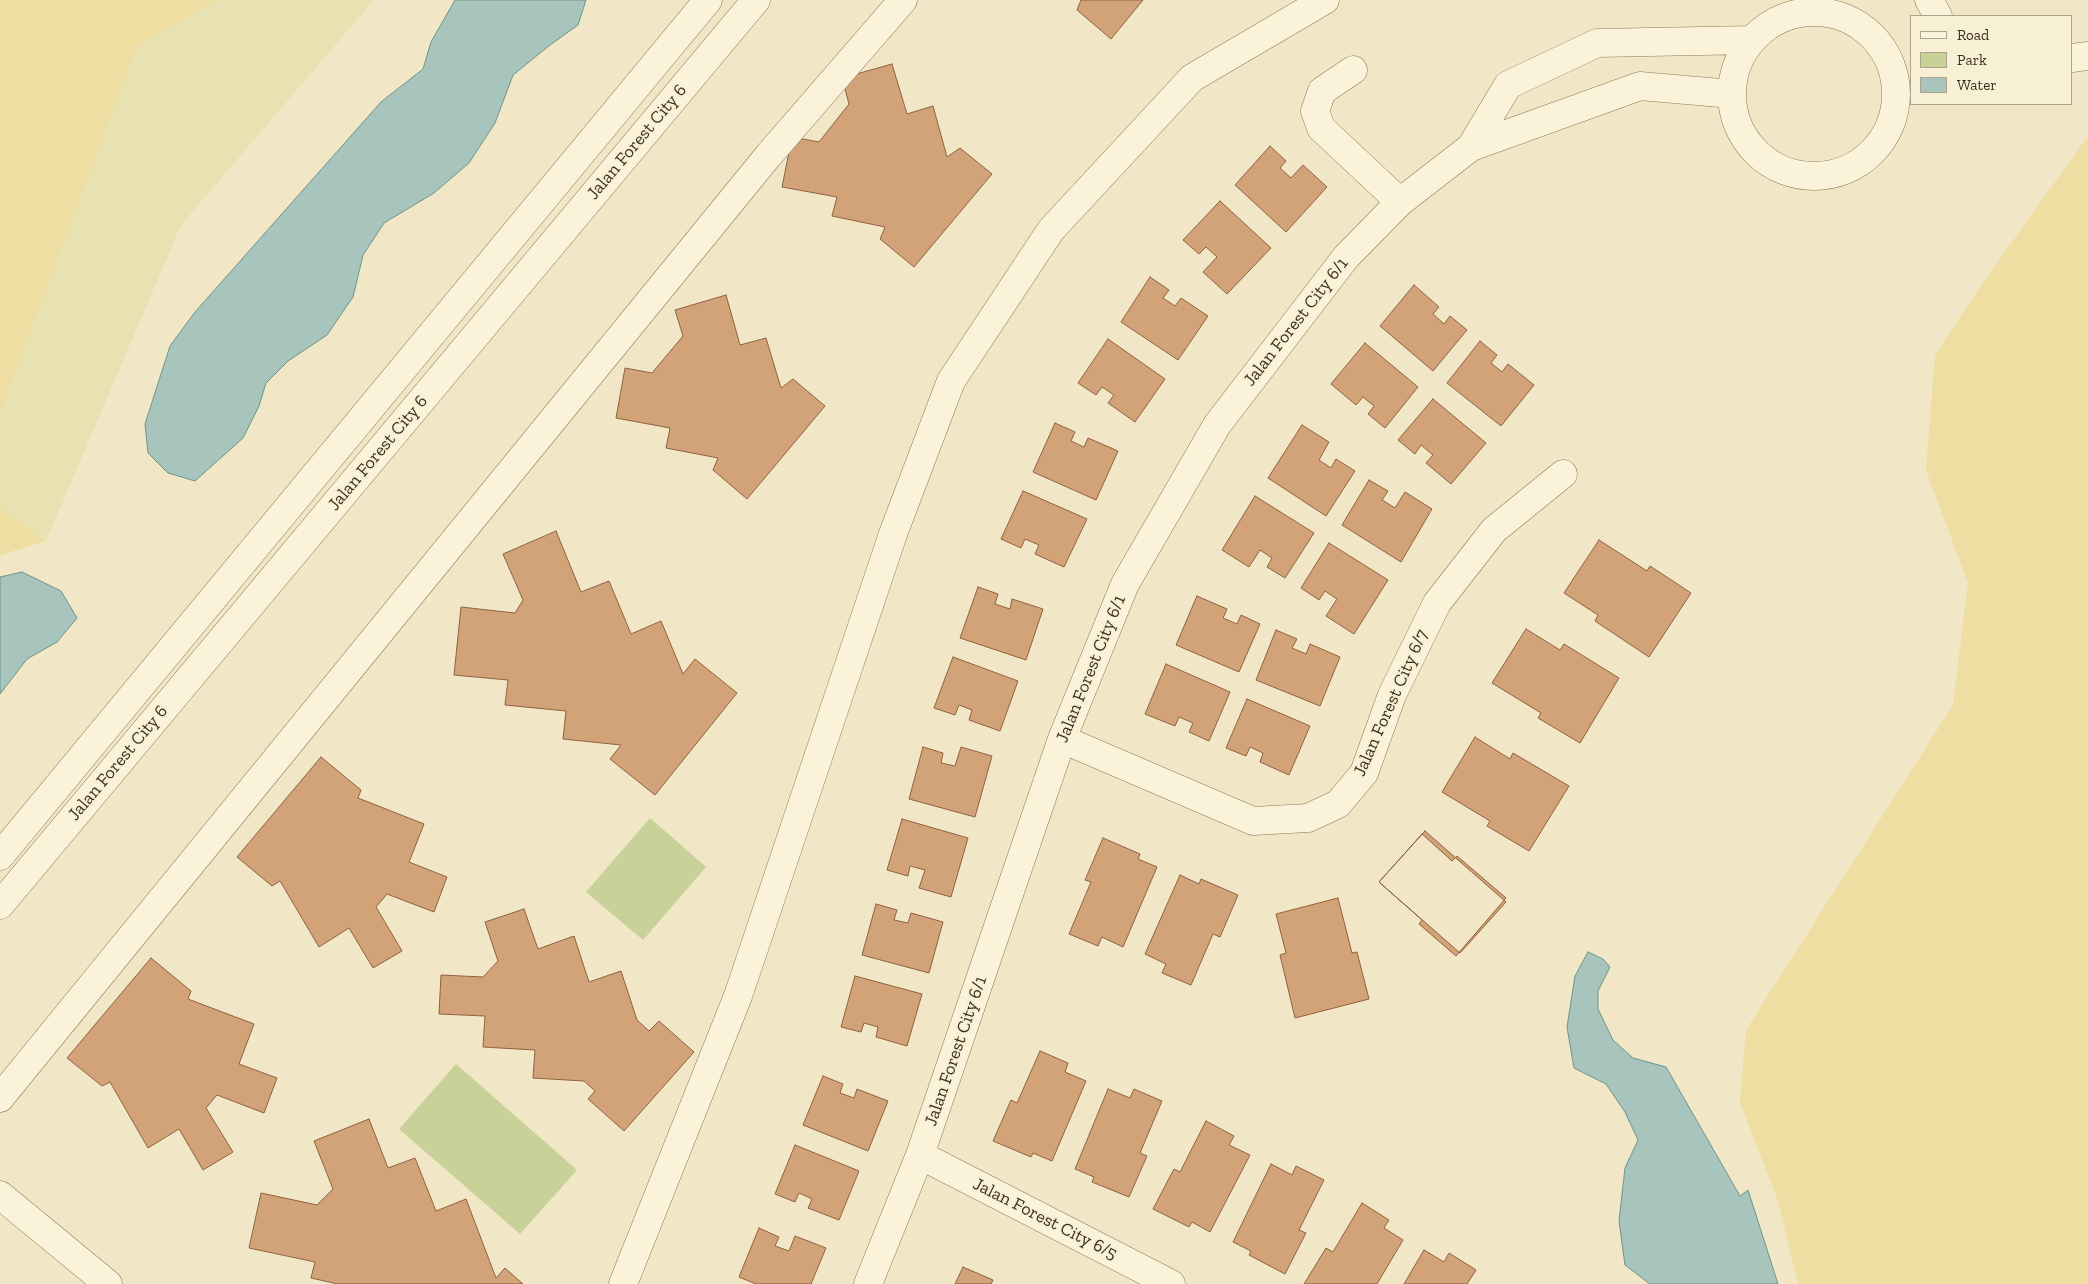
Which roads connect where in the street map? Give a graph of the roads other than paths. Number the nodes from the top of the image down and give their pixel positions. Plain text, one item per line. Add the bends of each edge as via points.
1 (708, 0) edge
2 (756, 0) edge
3 (902, 0) edge
4 (1325, 0) edge
5 (1929, 0) edge
6 (1849, 10) edge
7 (1775, 11) edge
8 (1937, 15) edge
9 (1752, 40) junction
10 (2088, 56) edge
11 (2073, 58) edge
12 (1353, 70) dead end
13 (1732, 94) junction
14 (1471, 147) junction
15 (1400, 202) junction
16 (1562, 474) dead end
17 (1062, 739) junction
18 (0, 856) edge
19 (0, 905) edge
20 (0, 1098) edge
21 (920, 1154) junction
22 (0, 1195) edge
23 (108, 1284) edge
24 (623, 1284) edge
25 (868, 1284) edge
26 (1171, 1284) edge

1 - 18 street, Jalan Forest City 6
2 - 19 street, Jalan Forest City 6
3 - 20 street via 762,164
4 - 24 street via 1192,78 1051,230 951,381 893,534 738,996
5 - 8 street
6 - 7 street
6 - 13 street via 1887,54 1896,77 1897,103 1890,127 1876,148 1858,165 1834,174 1809,177 1785,172 1763,160 1746,142 1735,119
7 - 9 street
9 - 13 street via 1734,74
9 - 14 street, Jalan Forest City 6/1 via 1597,44 1508,85
10 - 11 street
12 - 15 street via 1322,91 1315,111 1321,128
13 - 14 street, Jalan Forest City 6/1 via 1640,86
14 - 15 street, Jalan Forest City 6/1
15 - 17 street, Jalan Forest City 6/1 via 1346,256 1217,425 1125,584
16 - 17 street, Jalan Forest City 6/7 via 1494,530 1438,603 1392,695 1364,773 1338,804 1308,818 1254,821
17 - 21 street, Jalan Forest City 6/1
21 - 25 street, Jalan Forest City 6/1
21 - 26 street, Jalan Forest City 6/5
22 - 23 street

